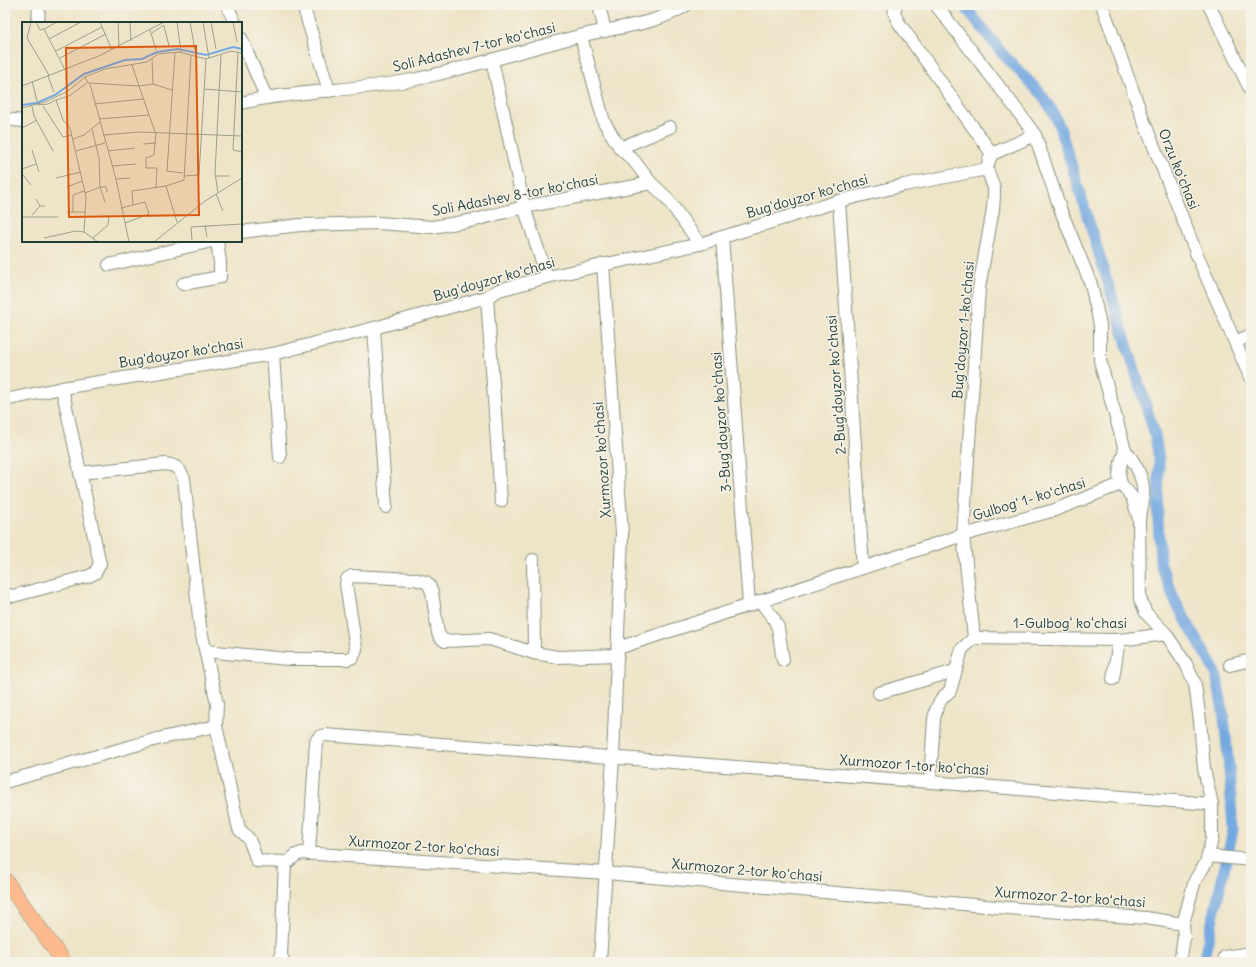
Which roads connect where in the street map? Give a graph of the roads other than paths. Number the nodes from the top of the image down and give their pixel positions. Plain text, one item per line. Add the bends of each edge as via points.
1 (39, 5) edge
2 (227, 5) edge
3 (304, 5) edge
4 (600, 5) edge
5 (686, 5) edge
6 (896, 5) edge
7 (936, 5) edge
8 (1102, 5) edge
9 (1209, 5) edge
10 (38, 22) edge
11 (235, 22) edge
12 (606, 31) junction
13 (580, 36) junction
14 (242, 40) edge
15 (492, 60) junction
16 (329, 91) junction
17 (1251, 91) edge
18 (266, 97) junction
19 (242, 103) edge
20 (5, 119) edge
21 (22, 121) edge
22 (670, 127) dead end
23 (1035, 135) junction
24 (620, 148) junction
25 (992, 154) junction
26 (988, 169) junction
27 (652, 183) junction
28 (839, 201) junction
29 (524, 207) junction
30 (242, 232) edge
31 (722, 237) junction
32 (208, 242) edge
33 (217, 242) edge
34 (700, 244) junction
35 (603, 264) junction
36 (109, 265) dead end
37 (547, 277) junction
38 (183, 284) dead end
39 (487, 297) junction
40 (374, 328) junction
41 (1251, 336) edge
42 (1235, 342) junction
43 (273, 354) junction
44 (1251, 379) edge
45 (62, 388) junction
46 (5, 400) edge
47 (1125, 450) junction
48 (280, 457) dead end
49 (80, 473) junction
50 (1121, 484) junction
51 (501, 501) dead end
52 (386, 507) dead end
53 (1139, 520) junction
54 (963, 535) junction
55 (533, 560) dead end
56 (863, 568) junction
57 (5, 594) edge
58 (755, 603) junction
59 (1166, 634) junction
60 (974, 638) junction
61 (1119, 640) junction
62 (206, 651) junction
63 (534, 652) junction
64 (618, 652) junction
65 (783, 660) dead end
66 (1251, 660) edge
67 (1230, 665) dead end
68 (955, 671) junction
69 (1113, 679) dead end
70 (879, 692) dead end
71 (216, 726) junction
72 (614, 758) junction
73 (930, 781) junction
74 (5, 782) edge
75 (1212, 804) junction
76 (308, 854) junction
77 (1210, 856) junction
78 (1251, 860) edge
79 (285, 862) junction
80 (606, 873) junction
81 (5, 880) edge
82 (1183, 924) junction
83 (1251, 953) edge
84 (1225, 957) dead end
85 (64, 962) edge
86 (284, 962) edge
87 (600, 962) edge
88 (1180, 962) edge

1 - 10 street
2 - 11 street
3 - 16 street
4 - 12 street
5 - 12 street, Soli Adashev 7-tor koʻchasi via 660,18
6 - 25 street via 894,12 897,20
7 - 23 street
8 - 42 street, Orzu koʻchasi via 1197,256
9 - 17 street
12 - 13 street, Soli Adashev 7-tor koʻchasi
13 - 15 street, Soli Adashev 7-tor koʻchasi
13 - 24 street via 604,122
14 - 18 street
15 - 16 street, Soli Adashev 7-tor koʻchasi via 411,80
15 - 29 street
16 - 18 street, Soli Adashev 7-tor koʻchasi
18 - 19 street, Soli Adashev 7-tor koʻchasi
20 - 21 street
22 - 24 street
23 - 25 street
23 - 47 street via 1061,211 1091,284 1100,325 1102,372
24 - 27 street
25 - 26 street
26 - 28 street, Bug'doyzor koʻchasi
26 - 54 street, Bugʻdoyzor 1-koʻchasi via 994,196 978,288
27 - 29 street, Soli Adashev 8-tor koʻchasi
27 - 34 street via 666,197
28 - 31 street, Bug'doyzor koʻchasi
28 - 56 street, 2-Bugʻdoyzor koʻchasi
29 - 30 street, Soli Adashev 8-tor koʻchasi via 475,220 432,227 378,223 300,225
29 - 37 street
31 - 34 street, Bug'doyzor koʻchasi
31 - 58 street, 3-Bugʻdoyzor koʻchasi
32 - 36 street
33 - 38 street via 220,278
34 - 35 street, Bug'doyzor koʻchasi
35 - 37 street, Bug'doyzor koʻchasi
35 - 64 street, Xurmozor koʻchasi via 622,534
37 - 39 street, Bug'doyzor koʻchasi via 499,290
39 - 40 street, Bug'doyzor koʻchasi
39 - 51 street
40 - 43 street, Bug'doyzor koʻchasi
40 - 52 street
41 - 42 street
42 - 44 street, Orzu koʻchasi
43 - 45 street, Bug'doyzor koʻchasi
43 - 48 street
45 - 46 street, Bug'doyzor koʻchasi
45 - 49 street
47 - 50 street via 1120,470
47 - 53 street via 1134,460 1143,483 1143,507
49 - 57 street via 100,564 98,570 89,576 13,596
49 - 62 street via 165,464 180,469 184,479 200,626
50 - 53 street via 1132,497
50 - 54 street, Gulbogʻ 1- koʻchasi via 1055,510
53 - 59 street via 1140,599 1146,613
54 - 56 street
54 - 60 street, Gulbogʻ 1- koʻchasi
55 - 63 street
56 - 58 street
58 - 64 street
58 - 65 street via 774,619
59 - 61 street, 1-Gulbogʻ koʻchasi
59 - 75 street via 1186,664 1195,684 1204,769
60 - 61 street, 1-Gulbogʻ koʻchasi
60 - 68 street via 962,649
61 - 69 street
62 - 63 street via 287,659 353,657 356,649 346,584 352,576 414,579 429,584 438,633 445,642 489,640
62 - 71 street via 217,704
63 - 64 street via 558,658
64 - 72 street, Xurmozor koʻchasi
66 - 67 street
68 - 70 street
68 - 73 street via 950,691 937,707 934,719
71 - 74 street via 157,739
71 - 79 street via 239,829 249,839 257,861
72 - 73 street, Xurmozor 1-tor koʻchasi
72 - 76 street, Xurmozor 1-tor koʻchasi via 325,735 316,741
72 - 80 street, Xurmozor koʻchasi
73 - 75 street, Xurmozor 1-tor koʻchasi
75 - 77 street
76 - 79 street via 300,854
76 - 80 street, Xurmozor 2-tor koʻchasi
77 - 78 street
77 - 82 street via 1195,880
79 - 86 street via 281,956
80 - 82 street, Xurmozor 2-tor koʻchasi via 1146,918
80 - 87 street, Xurmozor koʻchasi
81 - 85 main road
82 - 88 street via 1184,938
83 - 84 street

